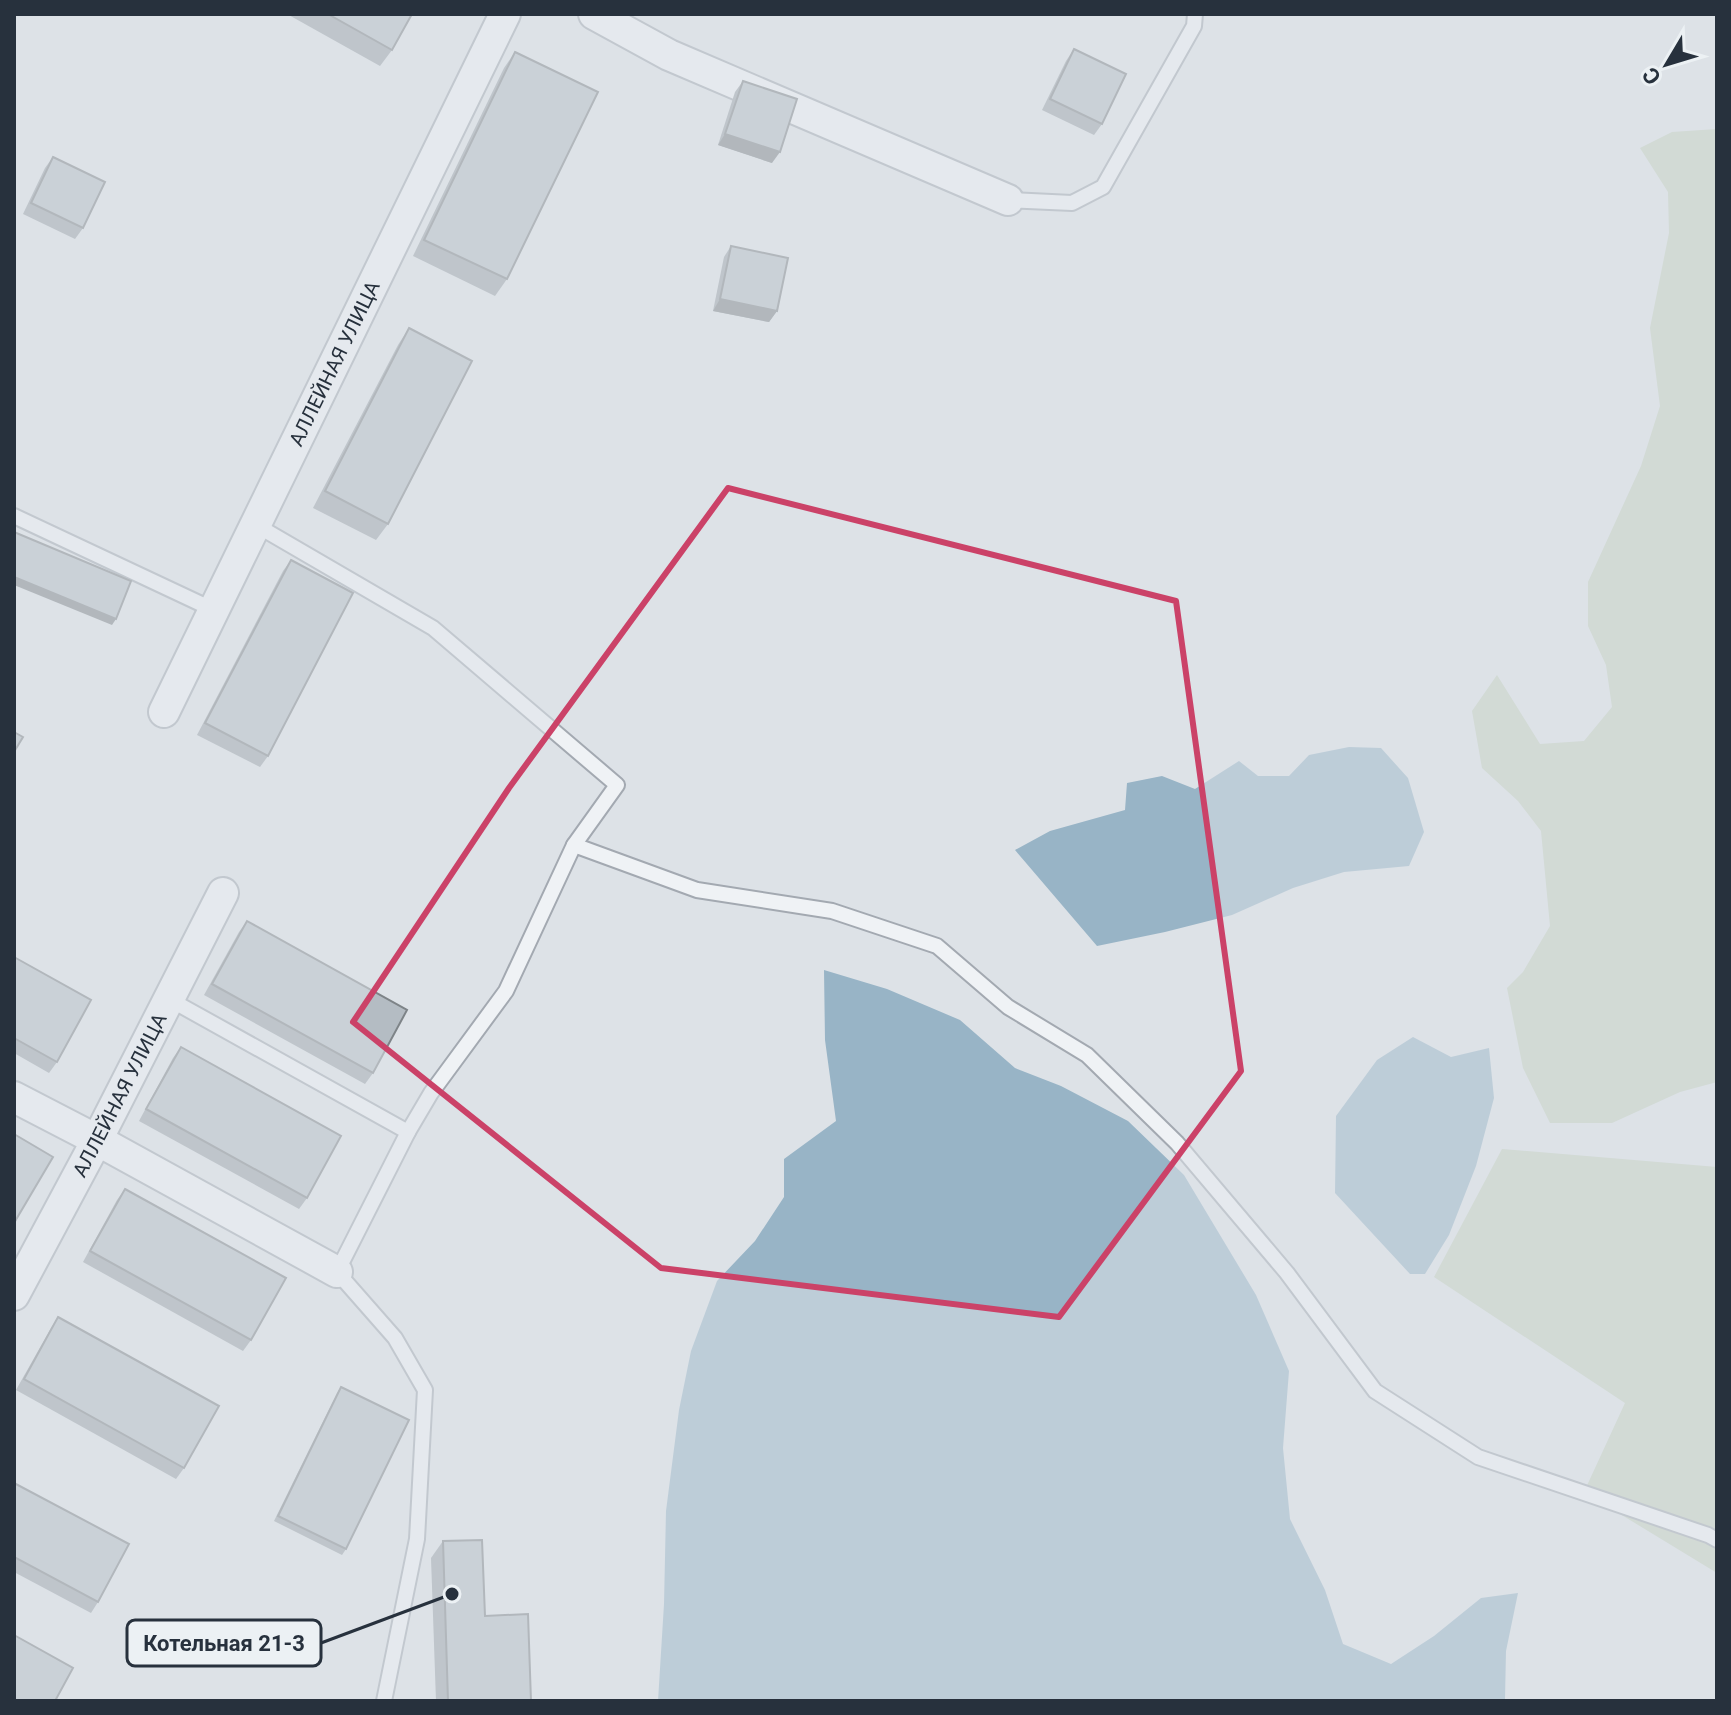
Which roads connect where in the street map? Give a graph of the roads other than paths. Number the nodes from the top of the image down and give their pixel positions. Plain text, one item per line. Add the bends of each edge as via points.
1 (505, 14) edge
2 (594, 14) edge
3 (1195, 14) edge
4 (1008, 200) joint
5 (14, 516) edge
6 (256, 525) junction
7 (214, 610) junction
8 (164, 712) dead end
9 (574, 845) junction
10 (223, 893) dead end
11 (169, 999) junction
12 (14, 1097) edge
13 (408, 1132) junction
14 (97, 1140) junction
15 (337, 1272) junction
16 (14, 1295) edge
17 (1717, 1540) edge
18 (384, 1701) edge

1 - 6 street, АЛЛЕЙНАЯ УЛИЦА
2 - 4 street via 669,55
3 - 4 lane via 1194,26 1103,187 1072,203
5 - 7 lane
6 - 7 street, АЛЛЕЙНАЯ УЛИЦА
6 - 9 lane via 433,628 617,785
7 - 8 street, АЛЛЕЙНАЯ УЛИЦА
9 - 13 lane via 506,991
9 - 17 lane via 697,890 832,911 937,946 1008,1007 1087,1055 1177,1143 1287,1273 1375,1391 1478,1457
10 - 11 street, АЛЛЕЙНАЯ УЛИЦА
11 - 13 lane
11 - 14 street, АЛЛЕЙНАЯ УЛИЦА
12 - 14 street
13 - 15 lane
14 - 15 street
14 - 16 street, АЛЛЕЙНАЯ УЛИЦА
15 - 18 lane via 395,1338 425,1390 417,1539

